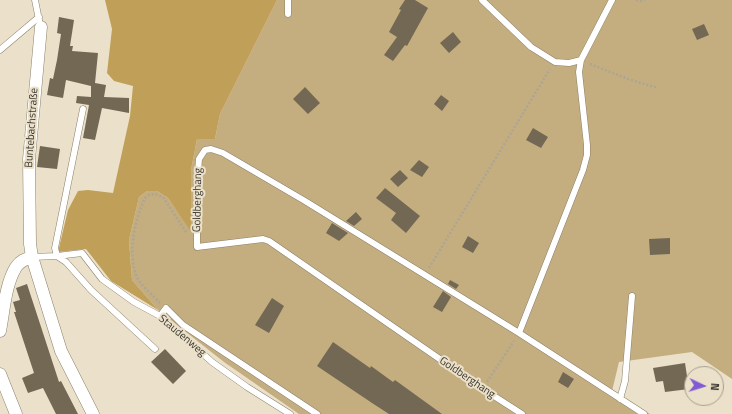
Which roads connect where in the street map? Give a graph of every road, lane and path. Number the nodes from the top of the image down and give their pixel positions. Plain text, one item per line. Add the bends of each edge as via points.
1 (35, 0) edge
2 (288, 0) edge
3 (482, 0) edge
4 (612, 0) edge
5 (636, 0) edge
6 (645, 0) edge
7 (288, 14) dead end
8 (40, 22) junction
9 (0, 50) edge
10 (581, 60) junction
11 (555, 62) junction
12 (658, 88) dead end
13 (83, 109) dead end
14 (197, 247) junction
15 (57, 256) junction
16 (32, 257) junction
17 (424, 275) junction
18 (632, 296) dead end
19 (166, 308) junction
20 (160, 316) junction
21 (0, 332) edge
22 (519, 333) junction
23 (155, 349) dead end
24 (0, 374) edge
25 (482, 389) junction
26 (620, 399) junction
27 (16, 414) edge
28 (93, 414) edge
29 (290, 414) edge
30 (318, 414) edge
31 (522, 414) edge
32 (644, 414) edge

1 - 8 lane, Buntebachstraße
2 - 7 lane
3 - 11 lane via 531,47
4 - 10 lane
5 - 6 path
8 - 9 lane
8 - 16 street, Buntebachstraße via 29,159
10 - 11 lane
10 - 12 path
10 - 22 lane via 578,72 587,155
11 - 17 path
13 - 15 lane via 55,248
14 - 17 lane, Goldberghang via 199,159 205,150 211,149 223,153 305,201
14 - 19 path via 163,197 149,195 143,203 132,241 134,262 137,278
14 - 25 lane, Goldberghang via 263,239 269,241
15 - 16 lane
15 - 20 lane, Staudenweg via 82,253 102,279 134,302
15 - 23 lane
16 - 21 street via 24,259 17,266 8,286
16 - 28 street, Buntebachstraße via 62,352
17 - 22 lane, Goldberghang
18 - 26 lane via 625,381
19 - 20 lane
19 - 30 lane via 183,325
20 - 29 lane, Staudenweg via 212,362
22 - 25 path
22 - 26 lane, Goldberghang
24 - 27 street
25 - 31 lane, Goldberghang
26 - 32 lane, Goldberghang

